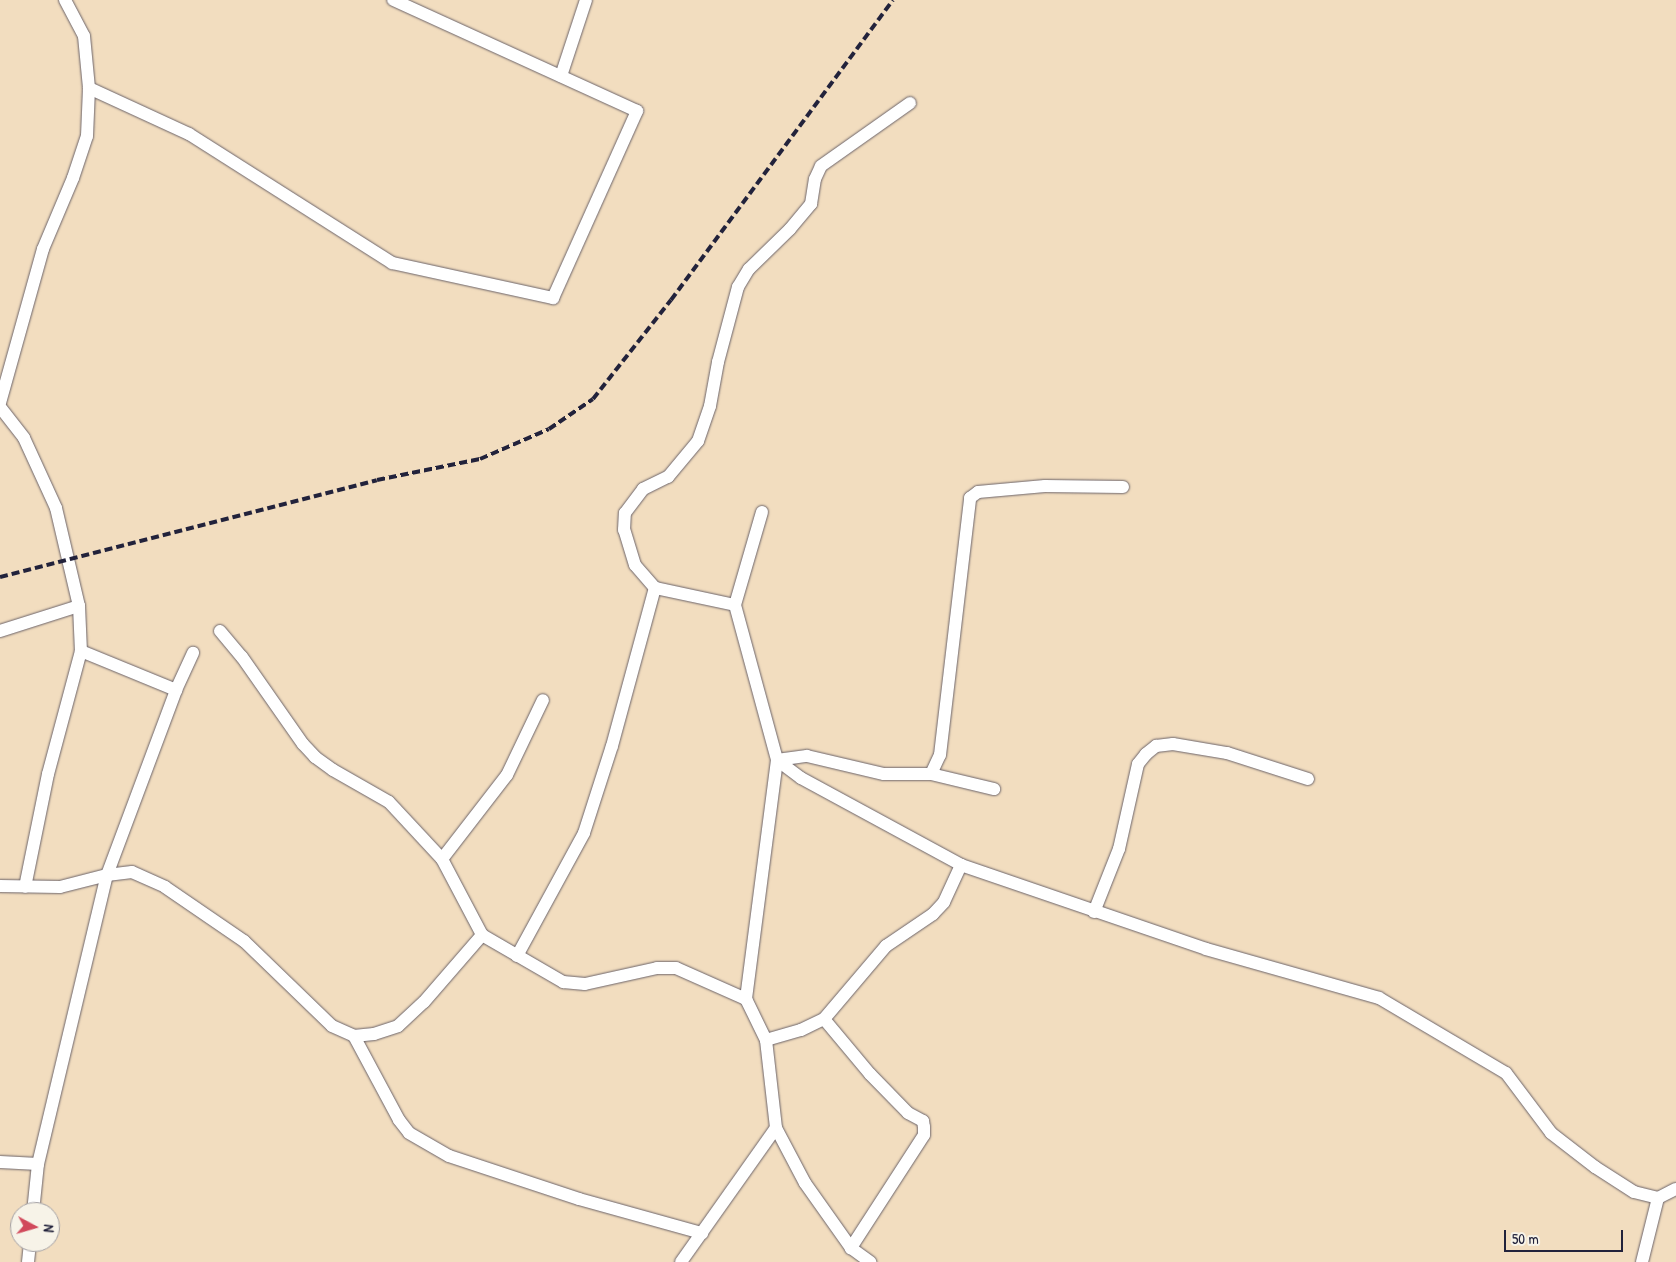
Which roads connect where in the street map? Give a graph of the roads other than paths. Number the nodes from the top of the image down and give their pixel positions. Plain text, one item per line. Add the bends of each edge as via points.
1 (64, 0) edge
2 (393, 0) edge
3 (586, 0) edge
4 (560, 76) junction
5 (89, 88) junction
6 (910, 103) dead end
7 (0, 404) edge
8 (0, 408) edge
9 (1123, 487) dead end
10 (762, 512) dead end
11 (655, 588) junction
12 (734, 605) junction
13 (79, 606) junction
14 (0, 631) edge
15 (220, 631) dead end
16 (81, 651) junction
17 (193, 653) dead end
18 (176, 690) junction
19 (543, 700) dead end
20 (777, 760) junction
21 (931, 774) junction
22 (1308, 779) dead end
23 (994, 789) dead end
24 (442, 859) junction
25 (961, 865) junction
26 (107, 875) junction
27 (0, 886) edge
28 (25, 887) junction
29 (1094, 912) junction
30 (482, 935) junction
31 (517, 956) junction
32 (746, 999) junction
33 (824, 1019) junction
34 (354, 1036) junction
35 (766, 1040) junction
36 (776, 1128) junction
37 (0, 1162) edge
38 (38, 1164) junction
39 (1676, 1189) edge
40 (1658, 1198) junction
41 (34, 1202) edge
42 (702, 1234) junction
43 (852, 1248) junction
44 (681, 1262) edge
45 (870, 1262) edge
46 (1642, 1262) edge

1 - 5 street via 84,36
2 - 4 street
3 - 4 street
4 - 5 street via 637,111 553,298 392,263 189,134
5 - 7 street via 87,136 43,250
6 - 11 street via 821,166 810,204 790,229 749,269 738,287 710,406 698,441 668,477 642,489 625,513 624,530 635,565
8 - 13 street via 24,438 56,508
9 - 21 street via 1045,486 978,492 970,498 940,755
10 - 12 street
11 - 12 street
11 - 31 street via 584,834
12 - 20 street
13 - 14 street
13 - 16 street
15 - 24 street via 315,757 389,802
16 - 18 street
16 - 28 street via 48,774
17 - 18 street
18 - 26 street
19 - 24 street via 507,775
20 - 21 street via 807,756 884,774
20 - 25 street via 801,778
20 - 32 street
21 - 23 street
22 - 29 street via 1227,753 1173,744 1156,746 1138,764 1119,849
24 - 30 street
25 - 29 street
25 - 33 street via 944,902 933,914 886,946
26 - 28 street via 60,887
26 - 34 street via 132,872 165,887 244,941 332,1026
26 - 38 street
27 - 28 street
29 - 40 street via 1206,949 1378,998 1506,1073 1551,1133 1594,1168 1634,1192
30 - 31 street
30 - 34 street via 424,1002 398,1026
31 - 32 street via 564,982 585,984 656,968 676,968
32 - 35 street
33 - 35 street via 801,1030
33 - 43 street via 870,1074 908,1112 923,1122 924,1127 924,1135
34 - 42 street via 409,1133 448,1156
35 - 36 street
36 - 42 street
36 - 43 street via 805,1182
37 - 38 street
38 - 41 street
39 - 40 street
40 - 46 street
42 - 44 street
43 - 45 street

